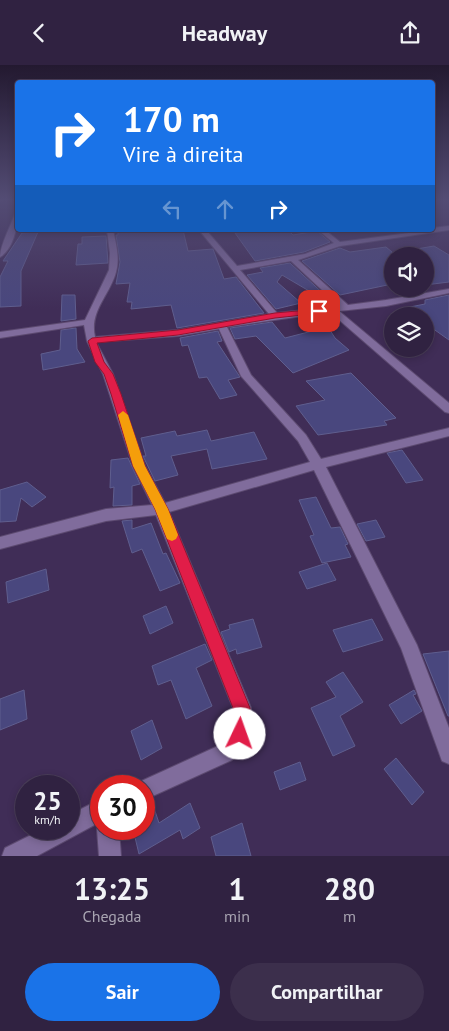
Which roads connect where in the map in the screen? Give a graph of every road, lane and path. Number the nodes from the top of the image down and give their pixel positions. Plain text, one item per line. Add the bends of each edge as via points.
1 (10, 236) edge
2 (111, 236) edge
3 (207, 236) edge
4 (329, 236) edge
5 (396, 236) edge
6 (339, 244) junction
7 (0, 255) edge
8 (293, 259) junction
9 (234, 269) junction
10 (449, 291) edge
11 (346, 308) junction
12 (333, 310) junction
13 (275, 316) junction
14 (89, 322) junction
15 (222, 326) junction
16 (0, 335) edge
17 (92, 341) junction
18 (449, 409) edge
19 (449, 432) edge
20 (318, 464) junction
21 (161, 509) junction
22 (0, 543) edge
23 (449, 754) edge
24 (155, 785) edge
25 (44, 840) edge
26 (109, 840) edge
27 (13, 856) edge
28 (110, 856) edge

1 - 7 street
2 - 14 street via 114,255 112,274
3 - 9 street
4 - 6 street
5 - 6 street
6 - 8 street
8 - 9 street
8 - 11 street
9 - 13 street
10 - 11 street
11 - 12 street
12 - 13 street
12 - 18 street
13 - 15 street
14 - 16 street
14 - 17 street
15 - 17 street
15 - 20 street via 246,376 302,438
17 - 21 street via 116,394 139,466
19 - 20 street
20 - 21 street
20 - 23 street via 408,645
21 - 22 street via 106,515
21 - 24 street via 242,708 240,734 225,753
25 - 27 street
26 - 28 street

